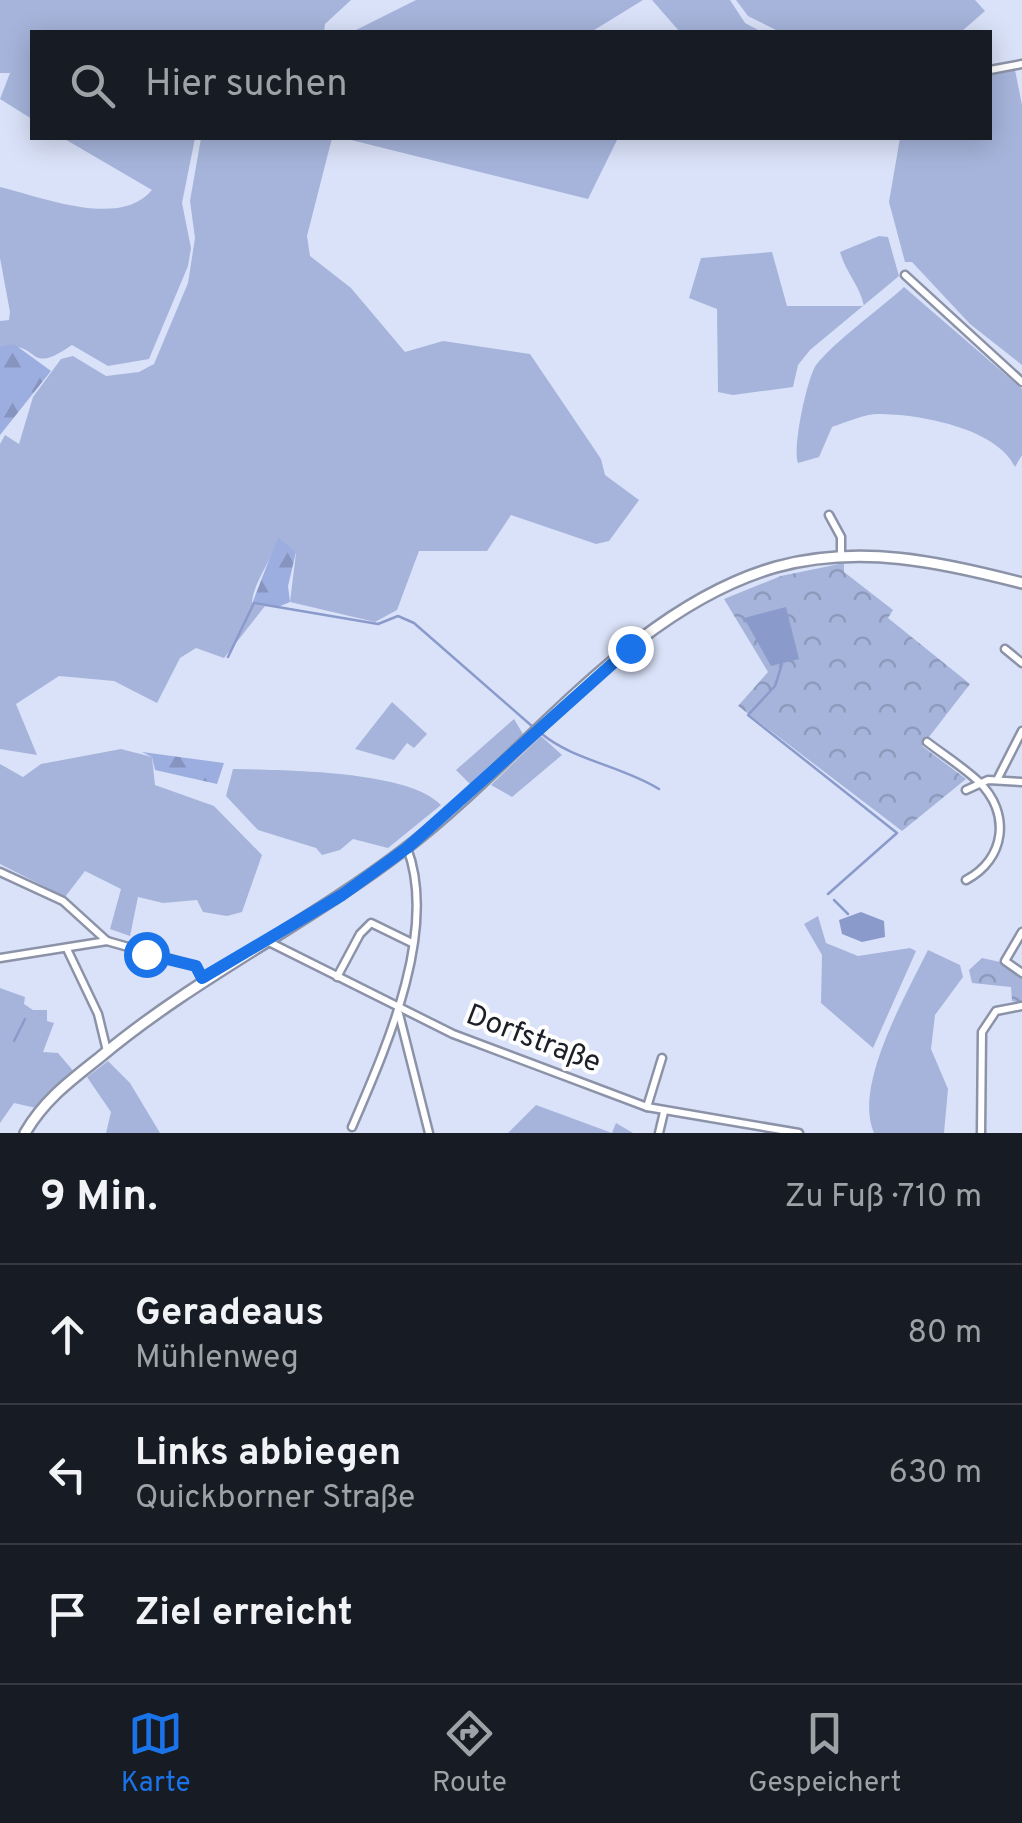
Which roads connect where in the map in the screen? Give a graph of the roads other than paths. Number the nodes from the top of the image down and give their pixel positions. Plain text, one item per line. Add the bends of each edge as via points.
1 (1022, 64) edge
2 (992, 70) edge
3 (905, 275) dead end
4 (1022, 382) edge
5 (829, 515) dead end
6 (841, 558) junction
7 (1022, 582) edge
8 (1004, 648) dead end
9 (1022, 663) edge
10 (1022, 731) edge
11 (928, 742) dead end
12 (998, 778) junction
13 (979, 782) junction
14 (1022, 782) edge
15 (966, 790) dead end
16 (407, 848) junction
17 (0, 872) edge
18 (966, 880) dead end
19 (1022, 932) edge
20 (107, 941) junction
21 (266, 941) junction
22 (412, 943) junction
23 (68, 949) junction
24 (0, 958) edge
25 (1022, 974) edge
26 (337, 977) junction
27 (202, 978) junction
28 (1022, 1006) edge
29 (399, 1008) junction
30 (107, 1051) junction
31 (662, 1058) dead end
32 (646, 1107) junction
33 (664, 1112) junction
34 (352, 1127) dead end
35 (26, 1133) edge
36 (429, 1133) edge
37 (659, 1133) edge
38 (799, 1133) edge
39 (981, 1133) edge

1 - 2 street
3 - 4 street
5 - 6 street via 841,538
6 - 7 main road via 931,560
6 - 16 main road via 774,568 671,620 600,673
8 - 9 street
10 - 12 street
11 - 13 street
12 - 13 street
12 - 14 street
13 - 15 street
13 - 18 street via 996,818 999,849 990,865
16 - 21 main road
16 - 22 street via 415,869
17 - 20 street via 63,901
19 - 25 street via 1005,962
20 - 23 street
20 - 27 street via 196,966
21 - 26 street, Dorfstraße
21 - 27 main road
22 - 26 street via 371,923
22 - 29 street
23 - 24 street
23 - 30 street
26 - 29 street, Dorfstraße
27 - 30 main road
28 - 39 street via 996,1011 982,1032
29 - 32 street, Dorfstraße
29 - 34 street
29 - 36 street
30 - 35 main road via 49,1098
31 - 32 street
32 - 33 street, Dorfstraße
33 - 37 street
33 - 38 street, Dorfstraße

